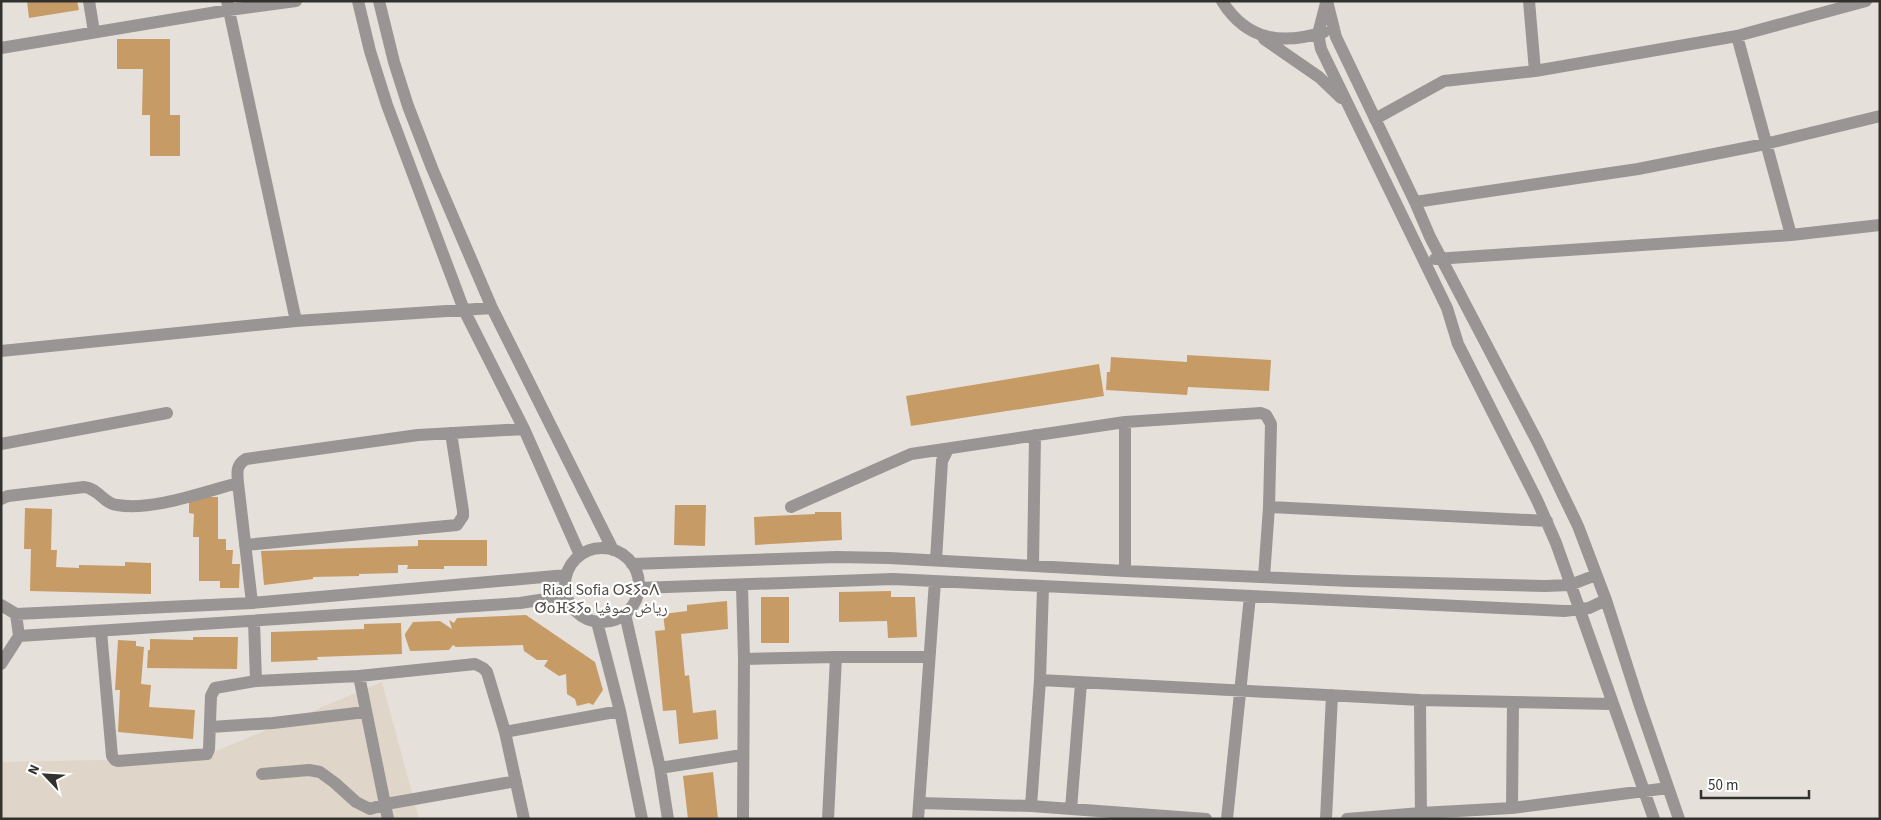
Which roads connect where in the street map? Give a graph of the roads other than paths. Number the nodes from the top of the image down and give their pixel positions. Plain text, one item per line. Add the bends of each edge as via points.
1 (89, 1) edge
2 (296, 1) edge
3 (358, 1) edge
4 (379, 1) edge
5 (1222, 1) edge
6 (1529, 1) edge
7 (1866, 1) edge
8 (228, 5) edge
9 (1334, 29) junction
10 (94, 32) junction
11 (1256, 34) junction
12 (1318, 34) junction
13 (1738, 36) junction
14 (1, 48) edge
15 (1535, 71) junction
16 (1347, 105) junction
17 (1880, 116) edge
18 (1375, 119) junction
19 (1765, 144) junction
20 (1415, 202) junction
21 (1880, 225) edge
22 (1791, 235) junction
23 (1441, 259) junction
24 (1422, 260) junction
25 (492, 308) junction
26 (464, 310) junction
27 (296, 321) junction
28 (1, 351) edge
29 (167, 413) dead end
30 (1125, 422) junction
31 (524, 430) junction
32 (452, 433) junction
33 (1035, 435) junction
34 (1, 444) edge
35 (948, 449) junction
36 (238, 483) junction
37 (1, 499) edge
38 (791, 507) dead end
39 (1269, 507) junction
40 (1547, 521) junction
41 (245, 545) junction
42 (613, 550) junction
43 (580, 555) junction
44 (936, 560) junction
45 (632, 564) junction
46 (1033, 566) junction
47 (1125, 571) junction
48 (566, 575) junction
49 (1596, 575) junction
50 (1264, 576) junction
51 (935, 581) junction
52 (1570, 584) junction
53 (742, 586) junction
54 (1043, 587) junction
55 (639, 588) junction
56 (566, 596) junction
57 (1250, 596) junction
58 (1606, 600) junction
59 (252, 602) junction
60 (1, 605) edge
61 (1579, 610) junction
62 (16, 614) junction
63 (625, 614) junction
64 (254, 620) junction
65 (597, 622) junction
66 (101, 630) junction
67 (19, 636) junction
68 (836, 657) junction
69 (928, 657) junction
70 (744, 659) junction
71 (1, 664) edge
72 (359, 676) junction
73 (1040, 680) junction
74 (256, 681) junction
75 (1081, 683) junction
76 (1241, 692) junction
77 (1332, 695) junction
78 (1420, 700) junction
79 (1513, 703) junction
80 (1612, 704) junction
81 (620, 711) junction
82 (365, 712) junction
83 (211, 727) junction
84 (505, 732) junction
85 (742, 755) junction
86 (660, 768) junction
87 (262, 774) dead end
88 (516, 781) junction
89 (1668, 788) junction
90 (1643, 791) junction
91 (919, 803) junction
92 (386, 804) junction
93 (1031, 806) junction
94 (1512, 808) junction
95 (1071, 809) junction
96 (1132, 816) edge
97 (1421, 816) edge
98 (388, 819) edge
99 (524, 819) edge
100 (642, 819) edge
101 (668, 819) edge
102 (743, 819) edge
103 (828, 819) edge
104 (918, 819) edge
105 (1206, 819) edge
106 (1226, 819) edge
107 (1326, 819) edge
108 (1347, 819) edge
109 (1654, 819) edge
110 (1679, 819) edge

1 - 10 street
2 - 8 street
3 - 26 street via 387,105
4 - 25 street via 408,106
5 - 11 street via 1242,25
6 - 15 street
7 - 13 street
8 - 10 street
8 - 27 street
9 - 12 street
9 - 12 street via 1327,1
9 - 18 street
10 - 14 street
11 - 12 street via 1278,39
11 - 16 street via 1319,77
12 - 16 street via 1321,49
13 - 15 street
13 - 19 street
15 - 18 street via 1444,81
16 - 24 street
17 - 19 street
18 - 20 street
19 - 20 street via 1638,169
19 - 22 street
20 - 23 street
21 - 22 street
22 - 23 street
23 - 24 street
23 - 49 street via 1559,484
24 - 40 street via 1447,308 1458,344
25 - 26 street
25 - 42 street
26 - 27 street
26 - 31 street
27 - 28 street
29 - 34 street
30 - 33 street
30 - 39 street via 1266,415 1271,424
30 - 47 street
31 - 32 street
31 - 43 street
32 - 36 street via 406,436 246,459 238,467
32 - 41 street via 463,511 457,525
33 - 35 street
33 - 46 street
35 - 38 street via 911,454
35 - 44 street via 942,462
36 - 37 street via 160,504 117,506 95,490 84,488
36 - 41 street
39 - 40 street
39 - 50 street
40 - 52 street
41 - 59 street
42 - 43 street via 596,549
42 - 45 street
43 - 48 street
44 - 45 street via 837,557
44 - 46 street
45 - 55 street via 638,575
46 - 47 street
47 - 50 street
48 - 56 street
48 - 59 street
49 - 52 street
49 - 58 street
50 - 52 street via 1545,586
51 - 53 street via 847,580
51 - 54 street
51 - 69 street
52 - 61 street
53 - 55 street
53 - 70 street
54 - 57 street
54 - 73 street
55 - 63 street
56 - 64 street via 520,603
56 - 65 street via 578,613
57 - 61 street
57 - 76 street
58 - 61 street
58 - 89 street
59 - 62 street
60 - 62 street
61 - 80 street
62 - 67 street
63 - 65 street via 612,621
63 - 86 street
64 - 66 street
64 - 74 street
65 - 81 street
66 - 67 street
66 - 83 street via 112,756 115,760 205,755 209,749
67 - 71 street
68 - 69 street
68 - 70 street
68 - 103 street
69 - 91 street
70 - 85 street
72 - 74 street
72 - 82 street
72 - 84 street via 479,665 487,672
73 - 75 street
73 - 93 street
74 - 83 street via 215,688 211,696
75 - 76 street
75 - 95 street
76 - 77 street
76 - 106 street
77 - 78 street
77 - 107 street
78 - 79 street
78 - 97 street
79 - 80 street
79 - 94 street
80 - 90 street
81 - 84 street
81 - 100 street
82 - 83 street
82 - 92 street
84 - 88 street
85 - 86 street
85 - 102 street
86 - 101 street
87 - 92 street via 320,772 356,802 370,809
88 - 92 street
88 - 99 street
89 - 90 street
89 - 110 street
90 - 94 street
90 - 109 street
91 - 93 street
91 - 104 street
92 - 98 street
93 - 95 street
94 - 97 street
95 - 96 street
96 - 105 street
97 - 108 street

